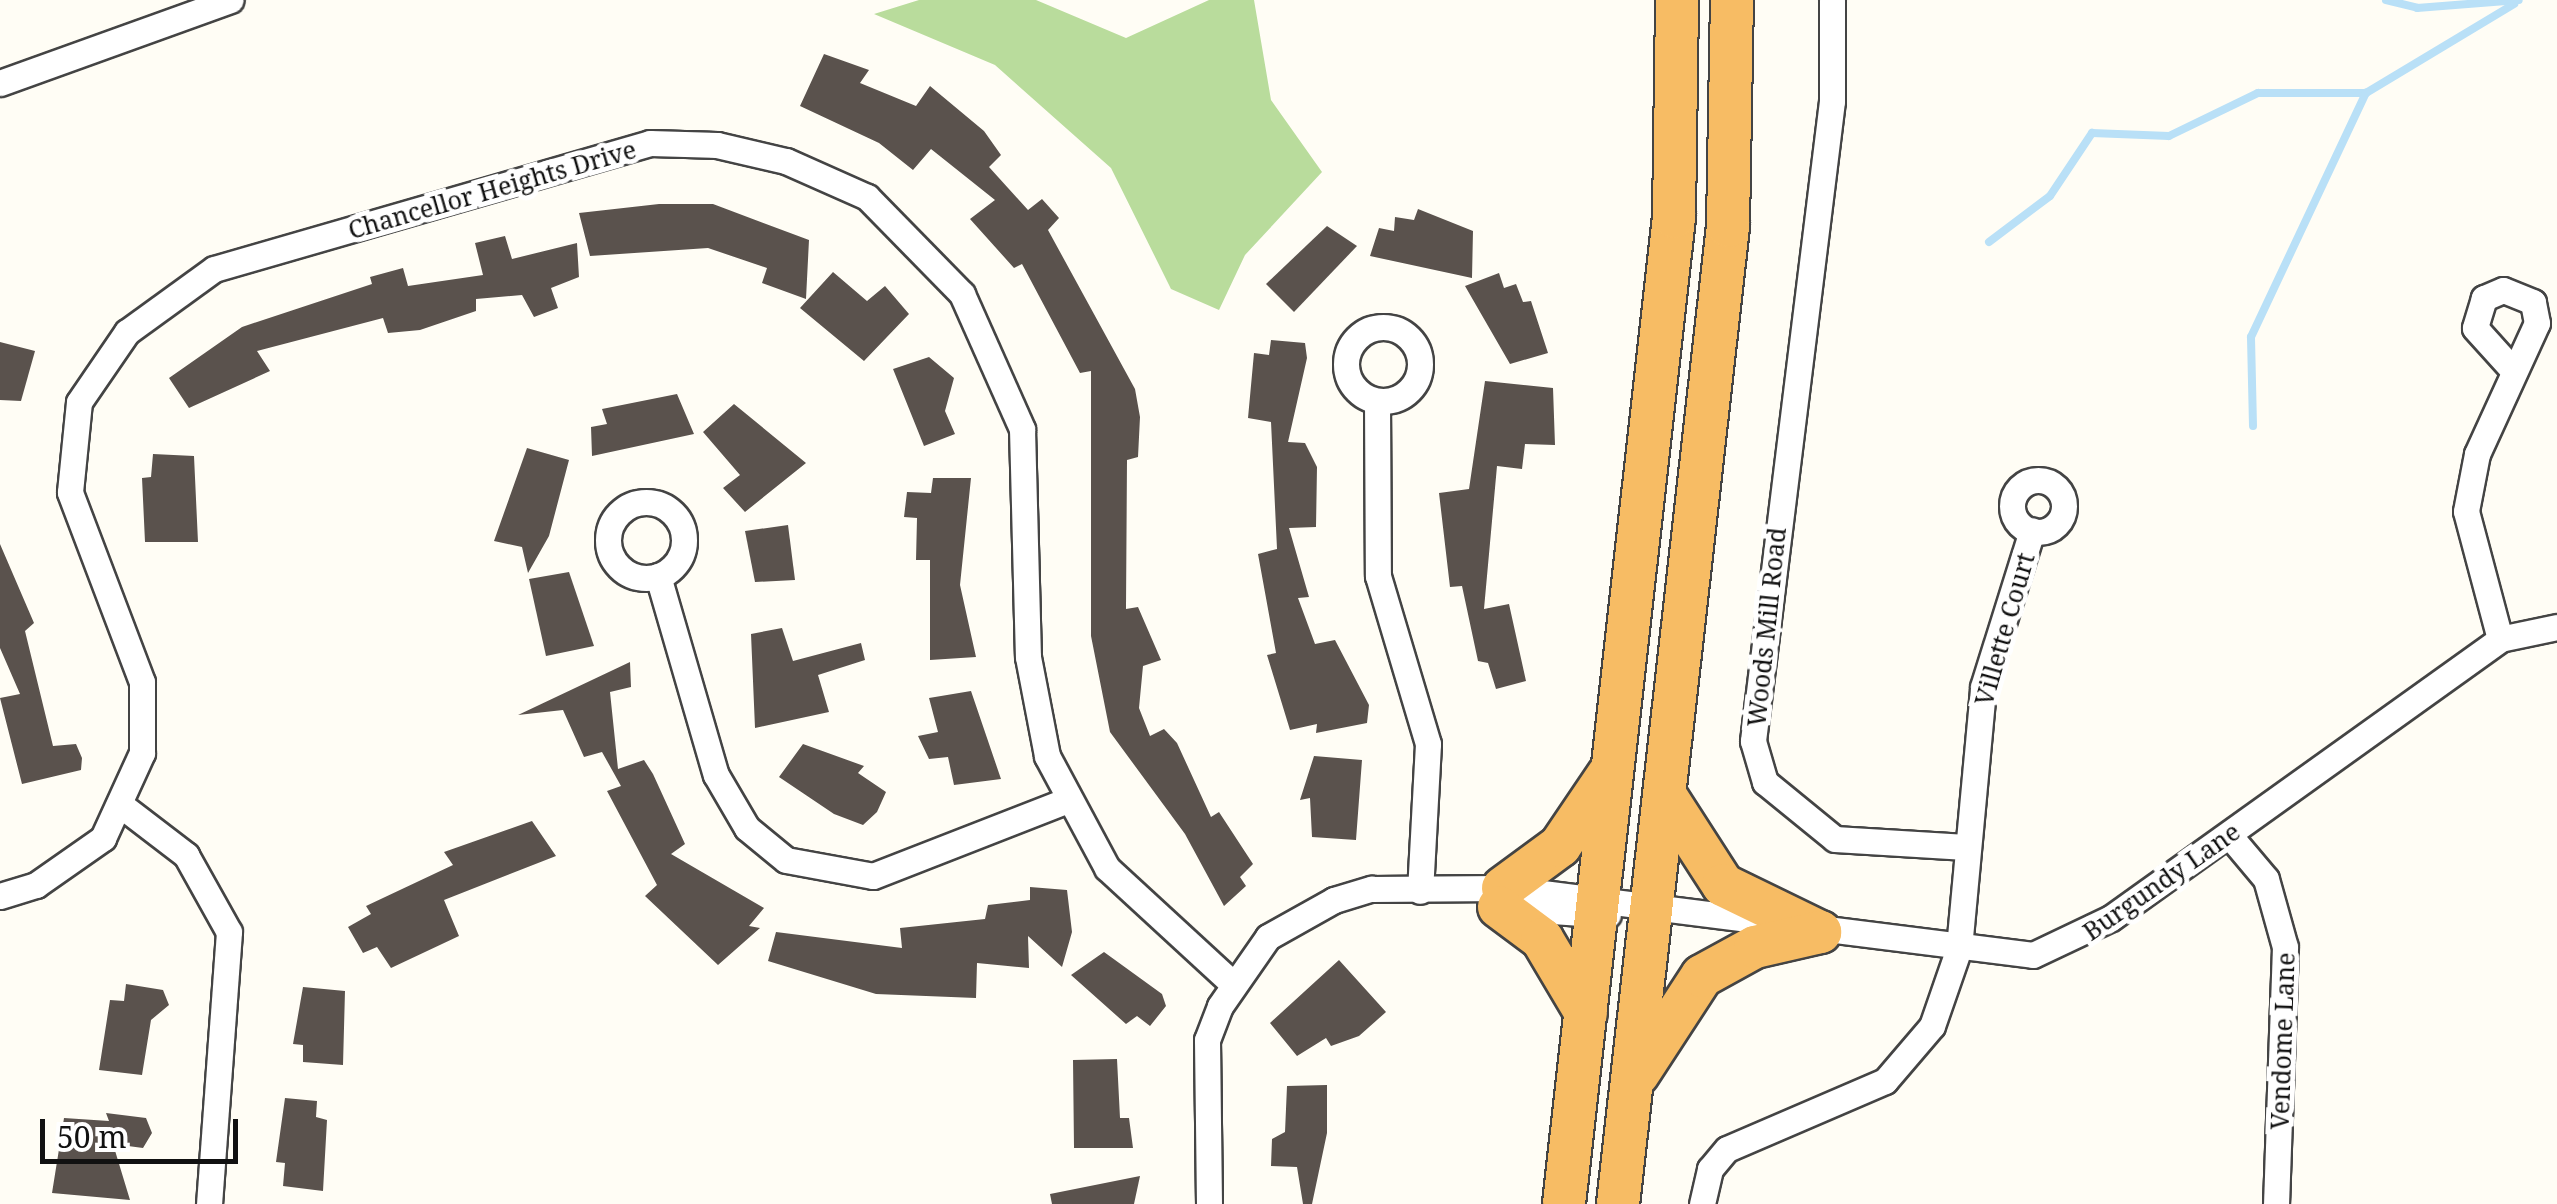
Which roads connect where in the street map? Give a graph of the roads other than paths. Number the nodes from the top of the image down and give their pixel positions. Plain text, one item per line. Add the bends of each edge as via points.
1 (230, 0) edge
2 (1677, 0) edge
3 (1732, 0) edge
4 (1832, 0) edge
5 (0, 83) edge
6 (2512, 369) dead end
7 (1377, 401) dead end
8 (2032, 531) dead end
9 (658, 576) dead end
10 (2557, 626) edge
11 (2500, 639) junction
12 (1613, 766) junction
13 (1665, 794) junction
14 (1065, 800) junction
15 (122, 806) junction
16 (2229, 835) junction
17 (1966, 847) junction
18 (1420, 891) junction
19 (0, 896) edge
20 (1501, 898) junction
21 (1598, 908) junction
22 (1651, 909) junction
23 (1820, 932) junction
24 (1959, 948) junction
25 (1231, 982) junction
26 (1586, 1013) junction
27 (1632, 1085) junction
28 (209, 1204) edge
29 (1209, 1204) edge
30 (1564, 1204) edge
31 (1618, 1204) edge
32 (1702, 1204) edge
33 (2276, 1204) edge

1 - 5 street
2 - 12 highway via 1674,218
3 - 13 highway via 1728,226
4 - 17 street, Woods Mill Road via 1832,101 1753,741 1766,782 1835,839
6 - 11 street via 2466,511
7 - 18 street via 1378,576 1428,744
8 - 17 street, Villette Court via 1984,688
9 - 14 street via 716,775 747,828 786,860 873,876
10 - 11 street, Burgundy Lane
11 - 16 street, Burgundy Lane
12 - 20 highway via 1560,846
12 - 21 highway
13 - 22 highway
13 - 23 highway via 1723,885
14 - 15 street, Chancellor Heights Drive via 1028,657 1022,430 980,323 935,256 867,197 786,161 665,143 214,269 152,307 98,368 69,449 70,492 142,682 142,753
14 - 25 street, Chancellor Heights Drive via 1127,890
15 - 19 street, Chancellor Heights Drive via 104,838 36,885
15 - 28 street via 186,854 229,932
16 - 24 street, Burgundy Lane via 2068,945 2033,955
16 - 33 street, Vendome Lane via 2266,879 2286,947
17 - 24 street
18 - 20 street, Burgundy Lane
18 - 25 street, Burgundy Lane via 1371,890 1307,913 1268,938
20 - 21 street, Burgundy Lane
20 - 26 highway via 1542,940
21 - 22 street, Burgundy Lane
21 - 26 highway
22 - 23 street, Burgundy Lane
22 - 27 highway
23 - 24 street, Burgundy Lane
23 - 27 highway via 1756,946 1702,976
24 - 32 street via 1932,1026 1886,1081 1727,1149 1710,1168
25 - 29 street, Burgundy Lane via 1208,1040
26 - 30 highway
27 - 31 highway

